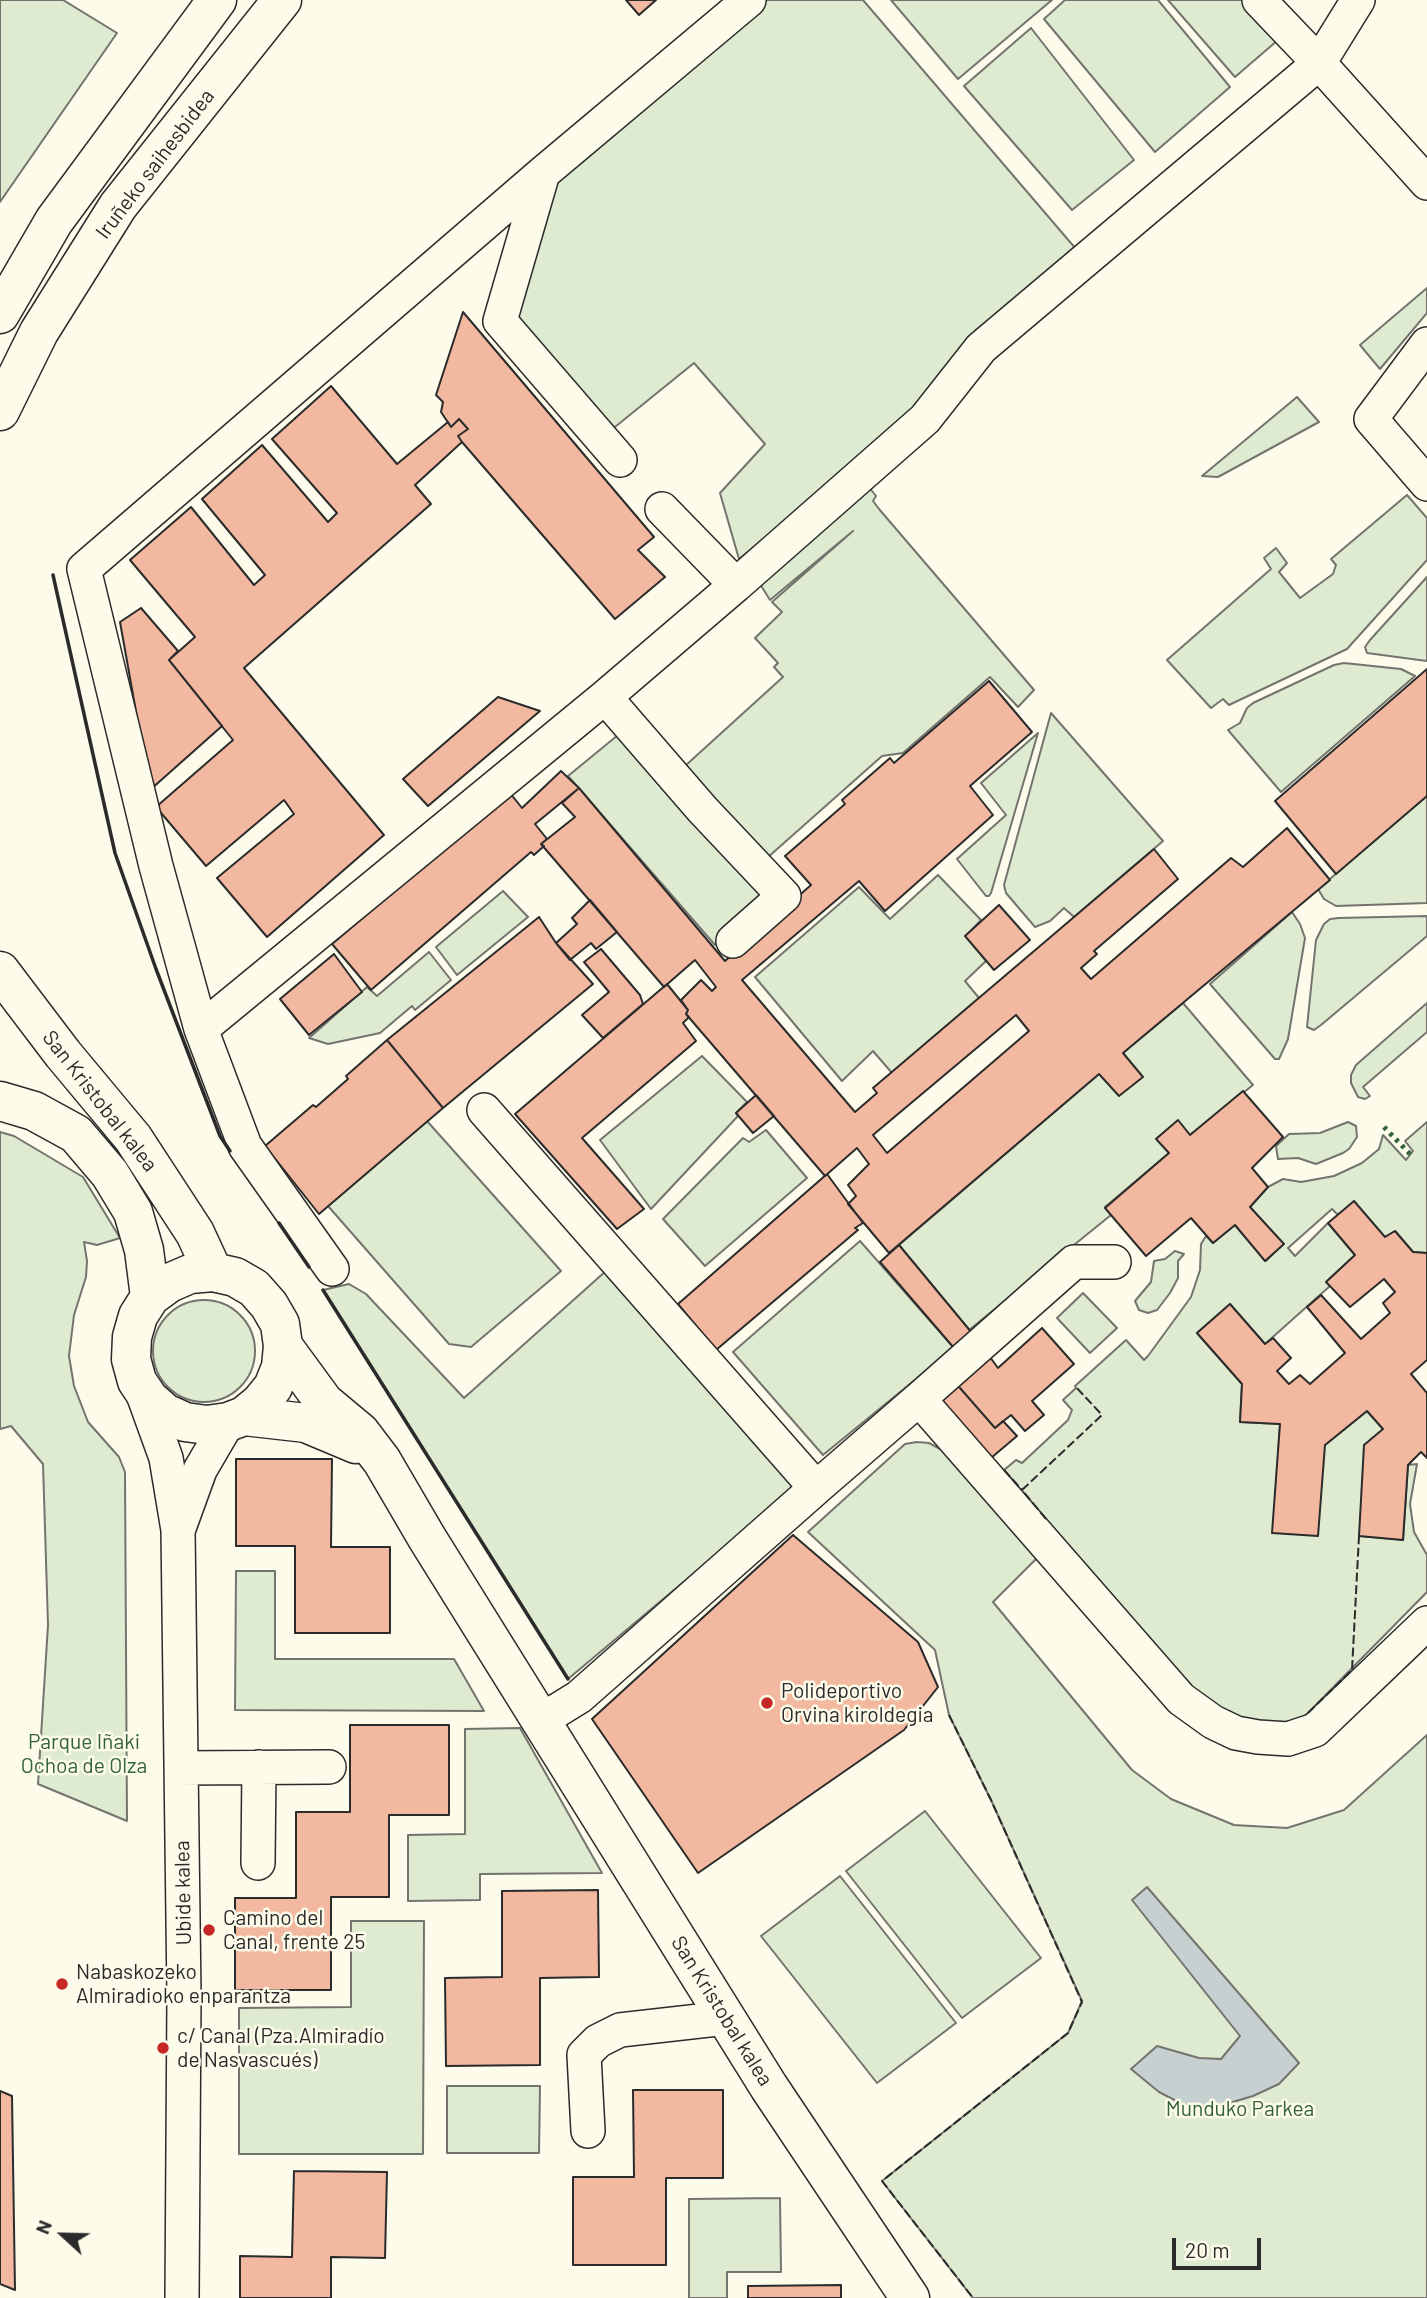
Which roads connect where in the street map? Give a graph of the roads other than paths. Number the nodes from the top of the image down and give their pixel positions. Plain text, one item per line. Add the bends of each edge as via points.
1 (217, 0) edge
2 (282, 0) edge
3 (749, 0) edge
4 (1259, 0) edge
5 (1357, 0) edge
6 (1319, 63) junction
7 (543, 173) junction
8 (1427, 183) edge
9 (0, 314) edge
10 (1427, 344) edge
11 (0, 411) edge
12 (620, 460) dead end
13 (1427, 484) edge
14 (662, 509) dead end
15 (736, 585) junction
16 (605, 697) junction
17 (733, 941) dead end
18 (0, 971) edge
19 (201, 1029) junction
20 (0, 1101) edge
21 (484, 1110) dead end
22 (1114, 1262) dead end
23 (332, 1269) dead end
24 (213, 1272) junction
25 (150, 1297) junction
26 (284, 1346) junction
27 (137, 1381) junction
28 (919, 1399) junction
29 (236, 1419) junction
30 (373, 1451) junction
31 (816, 1488) junction
32 (178, 1530) junction
33 (1427, 1623) edge
34 (540, 1721) junction
35 (259, 1767) junction
36 (329, 1767) dead end
37 (181, 1768) junction
38 (258, 1863) dead end
39 (726, 2018) junction
40 (587, 2131) dead end
41 (182, 2298) edge
42 (910, 2298) edge

1 - 9 main road via 54,221
2 - 11 main road, Iruñeko saihesbidea via 118,206 39,332
3 - 7 street
4 - 6 street
5 - 6 street
6 - 8 street
6 - 15 street via 981,348 925,419
7 - 12 street via 500,321
7 - 19 street via 84,569
10 - 13 street via 1371,419
14 - 15 street
15 - 16 street
16 - 17 street via 784,896
16 - 19 street
18 - 24 main road, San Kristobal kalea via 133,1138 195,1233
19 - 23 street via 245,1146
20 - 25 main road, San Kristobal kalea via 34,1111 76,1134 110,1174 134,1212
21 - 31 street
22 - 28 street via 1074,1262
24 - 25 main road via 190,1274
24 - 26 main road via 254,1288 269,1304
25 - 27 main road via 132,1337
26 - 29 main road via 273,1387 260,1403
26 - 30 main road, San Kristobal kalea via 324,1402 360,1432
27 - 29 main road via 165,1413 185,1422 207,1425
27 - 32 street, Ubide kalea via 166,1458
28 - 31 street
28 - 33 street via 1181,1699 1236,1733 1288,1739 1315,1730
29 - 30 main road via 306,1423
29 - 32 street, Ubide kalea via 200,1470
30 - 34 main road, San Kristobal kalea
31 - 34 street via 579,1697
32 - 37 street, Ubide kalea
34 - 39 main road, San Kristobal kalea
35 - 36 street
35 - 37 street
35 - 38 street
37 - 41 street, Ubide kalea
39 - 40 street via 620,2029 598,2041 584,2055
39 - 42 main road, San Kristobal kalea

